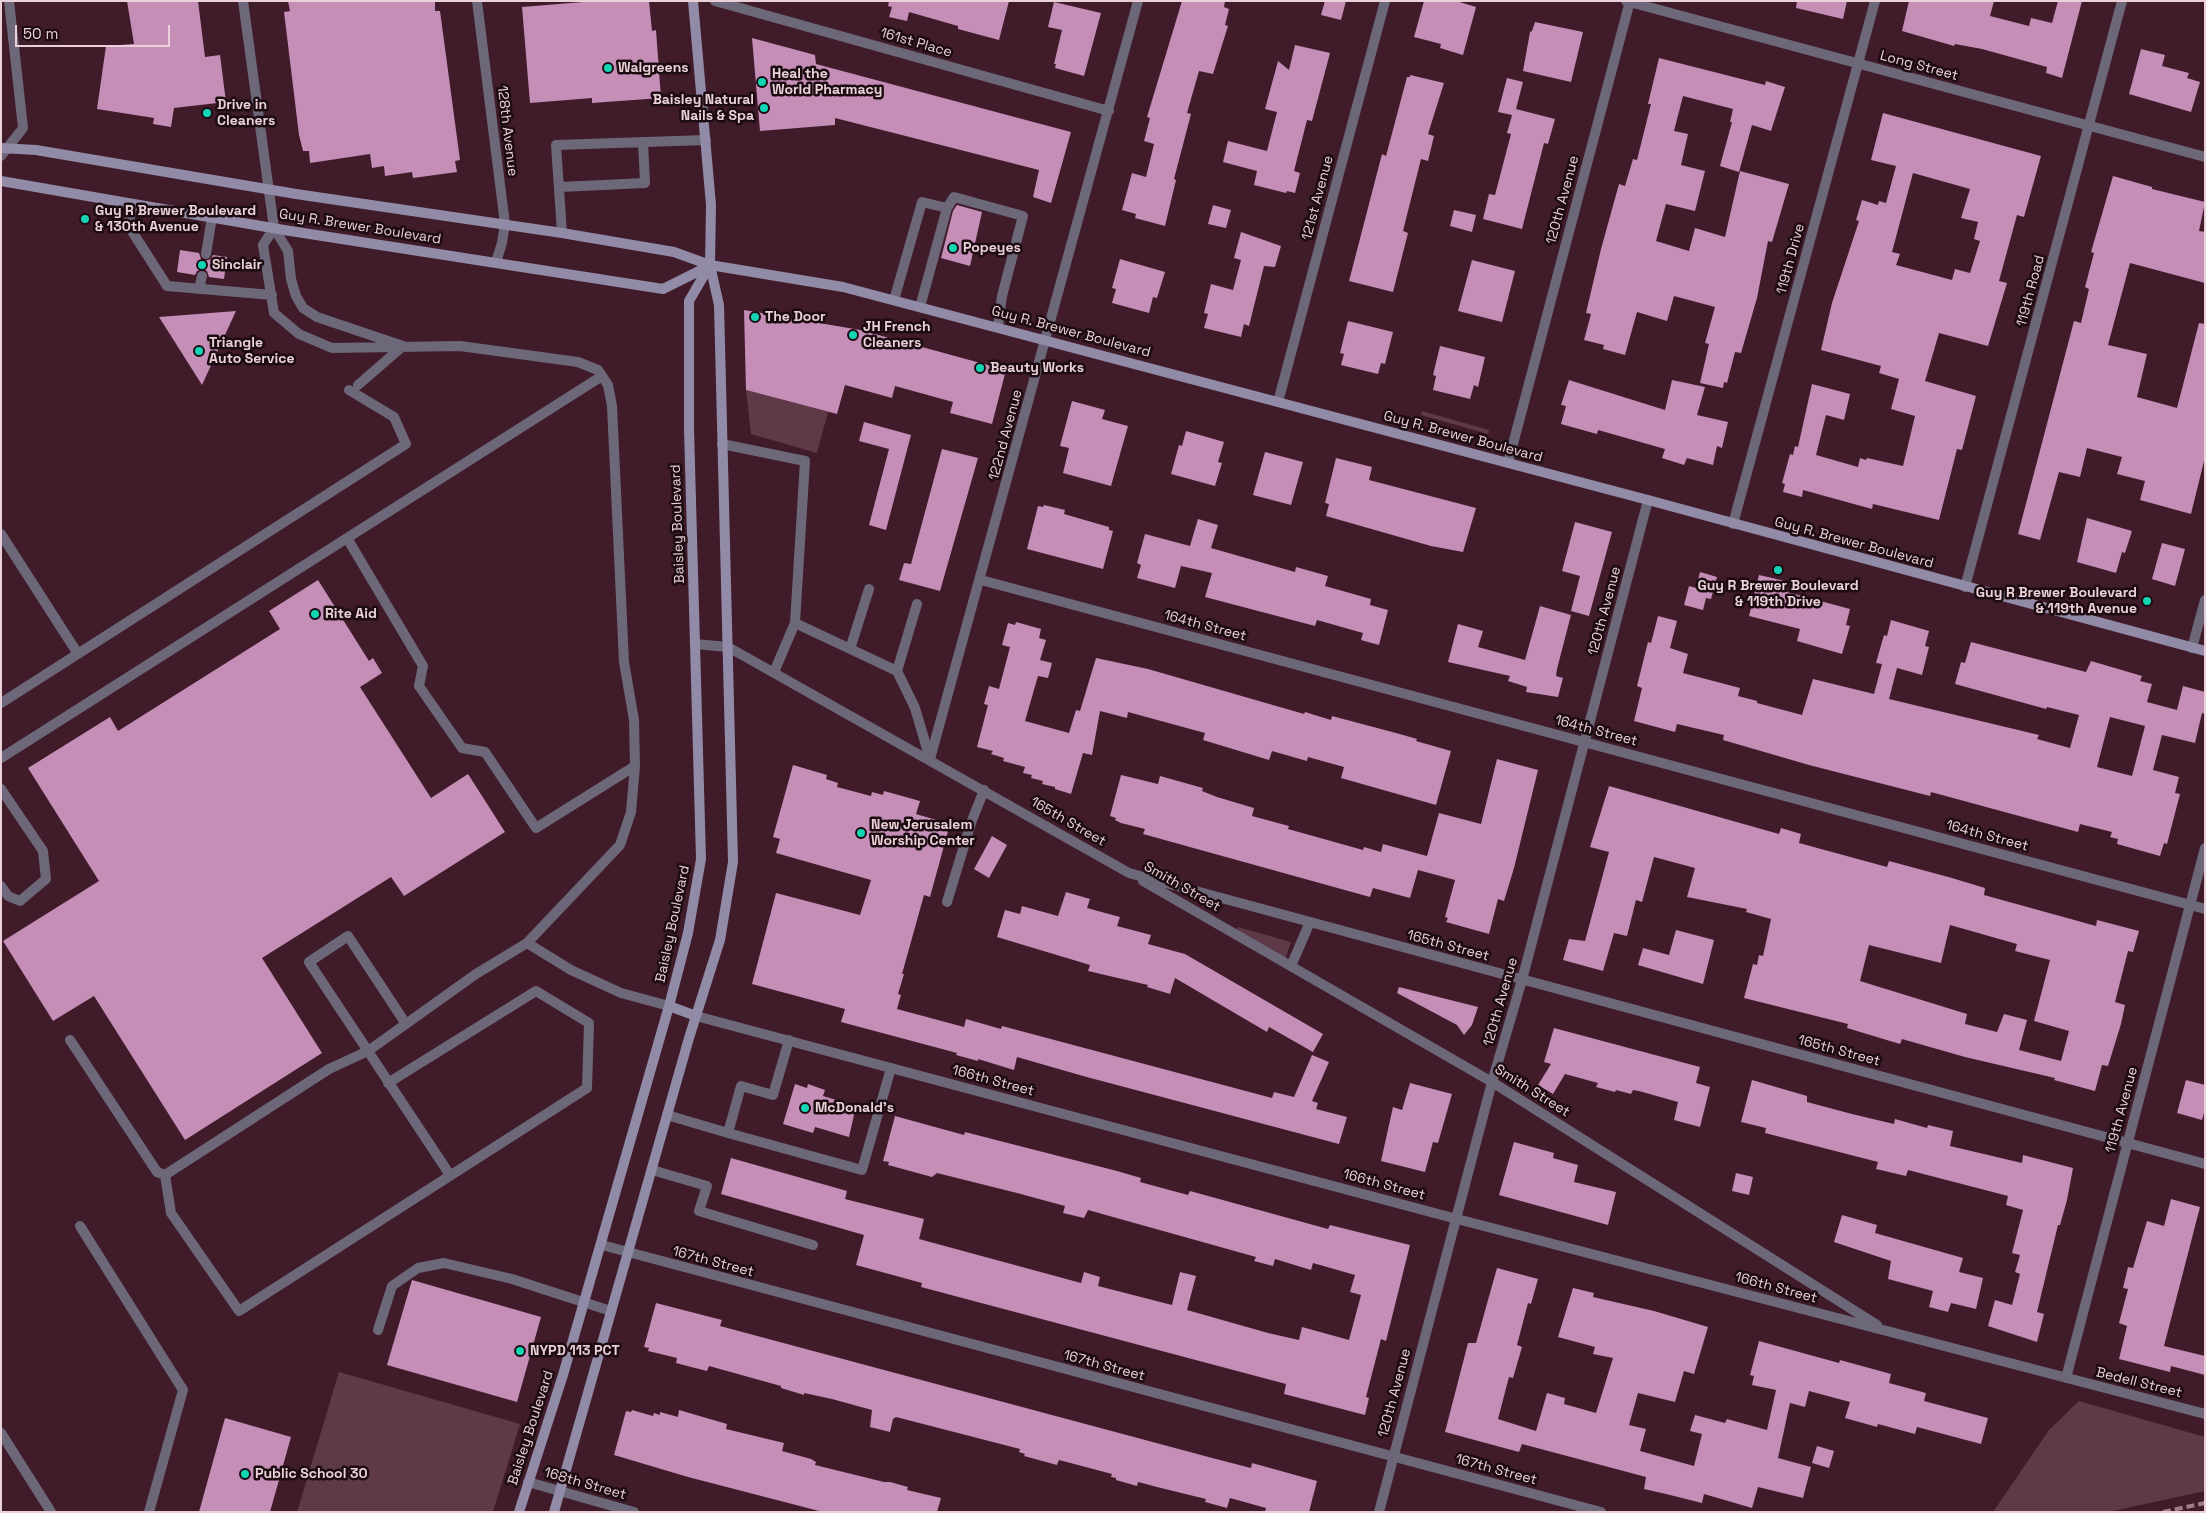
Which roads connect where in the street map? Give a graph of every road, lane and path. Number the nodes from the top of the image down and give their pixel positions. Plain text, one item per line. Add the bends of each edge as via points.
1 (8, 1) edge
2 (243, 1) edge
3 (477, 1) edge
4 (693, 1) edge
5 (715, 1) edge
6 (1138, 1) edge
7 (1385, 1) edge
8 (1875, 1) edge
9 (2122, 1) edge
10 (1628, 2) edge
11 (1858, 64) junction
12 (1109, 111) junction
13 (2089, 126) junction
14 (706, 140) junction
15 (643, 142) junction
16 (3, 151) edge
17 (2205, 157) edge
18 (1, 181) edge
19 (560, 187) junction
20 (268, 189) junction
21 (132, 204) junction
22 (947, 208) junction
23 (212, 217) junction
24 (505, 224) junction
25 (274, 228) junction
26 (562, 232) junction
27 (206, 254) dead end
28 (496, 262) junction
29 (710, 265) junction
30 (202, 276) dead end
31 (199, 289) junction
32 (272, 295) junction
33 (894, 300) junction
34 (920, 307) junction
35 (998, 327) junction
36 (1047, 339) junction
37 (403, 346) junction
38 (602, 376) junction
39 (1278, 402) junction
40 (722, 444) junction
41 (1508, 463) junction
42 (1648, 500) junction
43 (1733, 524) junction
44 (1, 534) edge
45 (347, 538) junction
46 (981, 580) junction
47 (1965, 587) junction
48 (869, 589) dead end
49 (2205, 600) edge
50 (917, 604) dead end
51 (795, 623) junction
52 (695, 644) junction
53 (728, 647) junction
54 (2192, 648) junction
55 (850, 649) junction
56 (2205, 651) edge
57 (78, 654) junction
58 (897, 671) junction
59 (774, 672) junction
60 (1, 703) edge
61 (1584, 742) junction
62 (1, 758) edge
63 (930, 759) junction
64 (635, 766) junction
65 (1, 790) edge
66 (984, 790) junction
67 (2205, 848) edge
68 (1129, 873) junction
69 (1, 886) edge
70 (947, 902) dead end
71 (2190, 905) junction
72 (2205, 909) edge
73 (1310, 922) junction
74 (527, 943) junction
75 (1291, 966) junction
76 (1522, 980) junction
77 (669, 1006) junction
78 (696, 1016) junction
79 (406, 1024) junction
80 (70, 1040) dead end
81 (789, 1040) junction
82 (368, 1051) junction
83 (891, 1068) junction
84 (1492, 1082) junction
85 (388, 1083) junction
86 (667, 1115) junction
87 (728, 1133) junction
88 (2127, 1144) junction
89 (2205, 1164) edge
90 (652, 1170) junction
91 (165, 1175) junction
92 (450, 1175) junction
93 (1456, 1219) junction
94 (80, 1226) dead end
95 (602, 1245) junction
96 (813, 1245) dead end
97 (629, 1253) junction
98 (584, 1302) junction
99 (612, 1311) junction
100 (378, 1330) dead end
101 (1886, 1331) junction
102 (2066, 1378) junction
103 (2205, 1414) edge
104 (1, 1433) edge
105 (1392, 1457) junction
106 (528, 1482) junction
107 (560, 1492) junction
108 (631, 1511) edge
109 (51, 1512) edge
110 (149, 1512) edge
111 (519, 1512) edge
112 (554, 1512) edge
113 (1379, 1512) edge
114 (1601, 1512) edge

1 - 16 street via 23,128
2 - 20 street
3 - 24 street, 128th Avenue
4 - 14 main road, Baisley Boulevard
5 - 12 street, 161st Place
6 - 12 street, 122nd Avenue
7 - 39 street, 121st Avenue
8 - 11 street, 119th Drive
9 - 13 street, 119th Road
10 - 11 street, Long Street
10 - 41 street, 120th Avenue
11 - 13 street, Long Street
11 - 43 street, 119th Drive
12 - 36 street, 122nd Avenue
13 - 17 street, Long Street
13 - 47 street, 119th Road
14 - 15 street
14 - 29 main road, Baisley Boulevard via 711,205
15 - 19 street via 645,184
15 - 19 street via 556,145
16 - 20 main road, Guy R. Brewer Boulevard via 36,150
18 - 21 main road, Guy R. Brewer Boulevard
19 - 26 street
20 - 24 main road, Guy R. Brewer Boulevard
20 - 25 street
21 - 23 main road, Guy R. Brewer Boulevard
21 - 31 street via 128,225 167,286
22 - 33 street via 922,202
22 - 34 street
22 - 35 street via 954,197 1023,216 1002,296
23 - 25 main road, Guy R. Brewer Boulevard
23 - 27 street
24 - 26 main road, Guy R. Brewer Boulevard
24 - 28 street, 128th Avenue
25 - 28 main road, Guy R. Brewer Boulevard
25 - 32 street via 263,245
25 - 37 street via 288,251 291,280 303,308 317,317
26 - 29 main road, Guy R. Brewer Boulevard via 674,252
28 - 29 main road, Guy R. Brewer Boulevard via 663,288
29 - 33 main road, Guy R. Brewer Boulevard via 843,287
29 - 40 main road, Baisley Boulevard via 719,305
29 - 52 main road, Baisley Boulevard via 689,301
30 - 31 street
31 - 32 street
32 - 37 street via 274,313 298,334 332,348
33 - 34 main road, Guy R. Brewer Boulevard
34 - 35 main road, Guy R. Brewer Boulevard
35 - 36 main road, Guy R. Brewer Boulevard
36 - 39 main road, Guy R. Brewer Boulevard
36 - 46 street, 122nd Avenue
37 - 38 street via 460,346 578,362 598,370
37 - 57 street via 353,387 394,417 406,444
38 - 45 street
38 - 64 street via 608,385 612,406 624,662 634,720
39 - 41 main road, Guy R. Brewer Boulevard
40 - 51 street via 805,461
40 - 53 main road, Baisley Boulevard
41 - 42 main road, Guy R. Brewer Boulevard
42 - 43 main road, Guy R. Brewer Boulevard
42 - 61 street, 120th Avenue
43 - 47 main road, Guy R. Brewer Boulevard
44 - 57 street
45 - 62 street
45 - 64 street via 423,666 419,686 462,748 485,752 536,828
46 - 61 street, 164th Street
46 - 63 street, 122nd Avenue
47 - 54 main road, Guy R. Brewer Boulevard
48 - 55 street
49 - 54 street
50 - 58 street
51 - 55 street
51 - 59 street
52 - 53 street
52 - 77 main road, Baisley Boulevard via 700,859 688,933
53 - 59 street, 165th Street
53 - 78 main road, Baisley Boulevard via 733,862 720,940
54 - 56 main road, Guy R. Brewer Boulevard
55 - 58 street
57 - 60 street
58 - 63 street via 915,708
59 - 63 street, 165th Street
61 - 71 street, 164th Street
61 - 76 street, 120th Avenue
63 - 66 street, 165th Street
64 - 74 street via 630,812 620,845
65 - 69 street via 42,852 46,880 20,901 8,896
66 - 68 street, 165th Street
66 - 70 street
67 - 71 street, 119th Avenue
68 - 73 street, 165th Street
68 - 75 street, Smith Street
71 - 72 street, 164th Street
71 - 88 street, 119th Avenue
73 - 75 street
73 - 76 street, 165th Street
74 - 77 street via 571,970 621,993
74 - 79 street via 476,974
75 - 84 street, Smith Street
76 - 84 street, 120th Avenue
76 - 88 street, 165th Street
77 - 78 main road
77 - 95 main road, Baisley Boulevard
78 - 81 street, 166th Street
78 - 86 main road, Baisley Boulevard
79 - 82 street
79 - 82 street via 348,936 309,962
80 - 91 street via 157,1172
81 - 83 street, 166th Street
81 - 87 street via 773,1095 741,1086
82 - 85 street
82 - 91 street via 329,1069
83 - 87 street via 862,1170
83 - 93 street, 166th Street
84 - 93 street, 120th Avenue
84 - 101 street, Smith Street
85 - 92 street
85 - 92 street via 536,991 589,1023 587,1088
86 - 87 street
86 - 90 main road, Baisley Boulevard
88 - 89 street, 165th Street
88 - 102 street, 119th Avenue
90 - 96 street via 707,1186 699,1211
90 - 97 main road, Baisley Boulevard
91 - 92 street via 171,1213 239,1311
93 - 101 street, 166th Street
93 - 105 street, 120th Avenue
94 - 110 street via 183,1390
95 - 97 street, 167th Street
95 - 98 main road, Baisley Boulevard
97 - 99 main road, Baisley Boulevard
97 - 105 street, 167th Street
98 - 99 street
98 - 100 street via 512,1279 444,1263 418,1268 392,1286
98 - 106 main road, Baisley Boulevard
99 - 107 main road, Baisley Boulevard
101 - 102 street, 166th Street
102 - 103 street, Bedell Street
104 - 109 street
105 - 113 street, 120th Avenue
105 - 114 street, 167th Street
106 - 107 street, 168th Street
106 - 111 main road, Baisley Boulevard
107 - 108 street, 168th Street
107 - 112 main road, Baisley Boulevard

